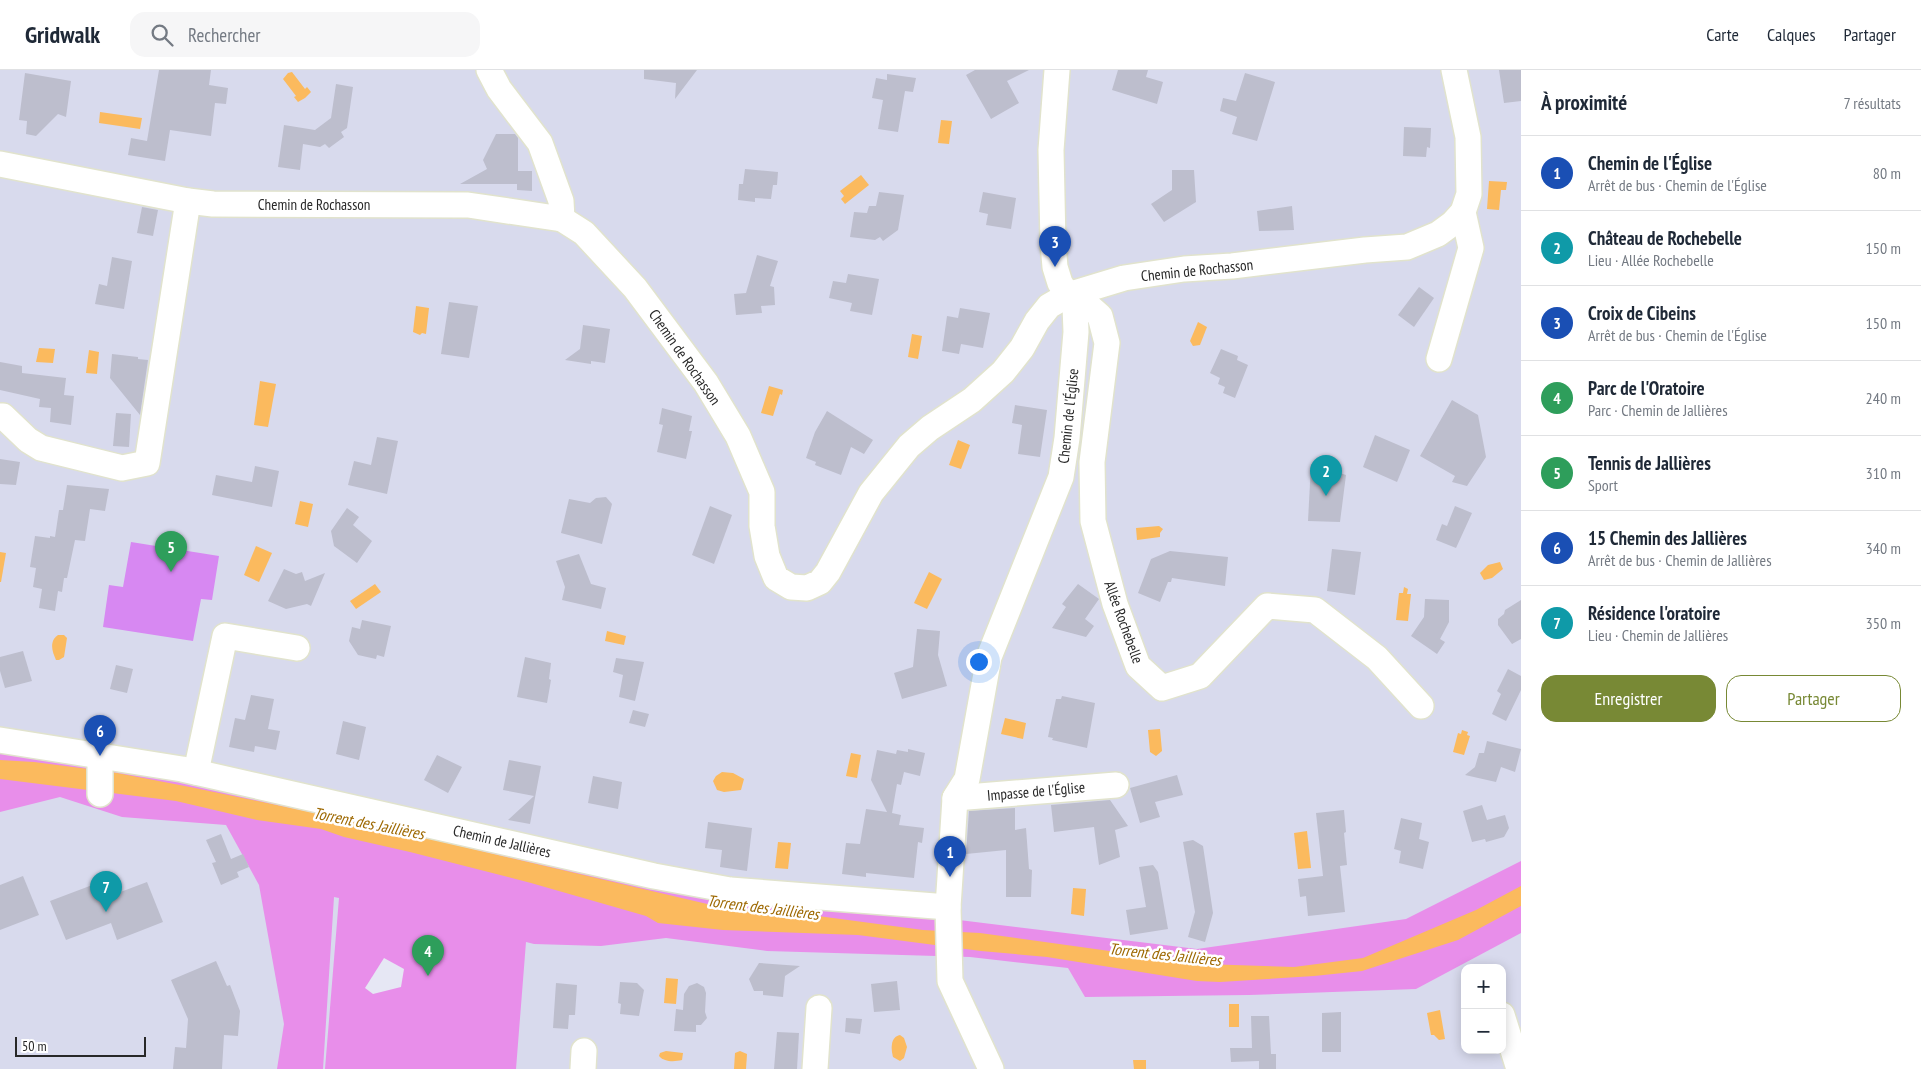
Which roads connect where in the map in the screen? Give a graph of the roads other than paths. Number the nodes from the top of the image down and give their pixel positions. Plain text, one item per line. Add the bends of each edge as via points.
1 (490, 70) edge
2 (1057, 70) edge
3 (1454, 70) edge
4 (0, 164) edge
5 (188, 201) junction
6 (1463, 212) junction
7 (562, 219) junction
8 (1071, 294) junction
9 (1439, 359) dead end
10 (0, 416) edge
11 (298, 648) dead end
12 (1421, 706) dead end
13 (0, 740) edge
14 (101, 761) junction
15 (196, 772) junction
16 (1116, 785) dead end
17 (100, 794) dead end
18 (955, 798) junction
19 (948, 913) junction
20 (819, 1008) dead end
21 (1506, 1028) edge
22 (815, 1069) edge
23 (991, 1069) edge
24 (1519, 1069) edge

1 - 7 street via 499,89 540,142 561,201
2 - 8 street, Chemin de l'Église via 1051,150 1053,244 1060,283
3 - 6 street via 1468,137 1469,194
4 - 5 street, Chemin de Rochasson
5 - 7 street, Chemin de Rochasson via 213,204 468,205
5 - 10 street via 147,463 122,468 41,448
6 - 8 street, Chemin de Rochasson via 1438,234 1407,247 1232,266 1184,268 1124,278
6 - 9 street via 1470,248
7 - 8 street, Chemin de Rochasson via 584,233 635,288 706,382 738,436 762,492 762,526 770,564 776,578 791,587 807,588 820,582 871,493 909,446 972,400 1003,372 1049,306
8 - 12 street, Allée Rochebelle via 1100,316 1107,343 1092,462 1093,521 1115,604 1138,666 1162,688 1200,676 1267,606 1315,610 1377,658
8 - 18 street, Chemin de l'Église via 1076,332 1061,476 990,657 967,779
11 - 15 street via 224,636
13 - 14 street, Chemin de Jallières
14 - 15 street, Chemin de Jallières
14 - 17 street
15 - 19 street, Chemin de Jallières via 730,890
16 - 18 street, Impasse de l'Église
18 - 19 street, Chemin de l'Église
19 - 23 street, Chemin de l'Église via 950,981
20 - 22 street
21 - 24 street

